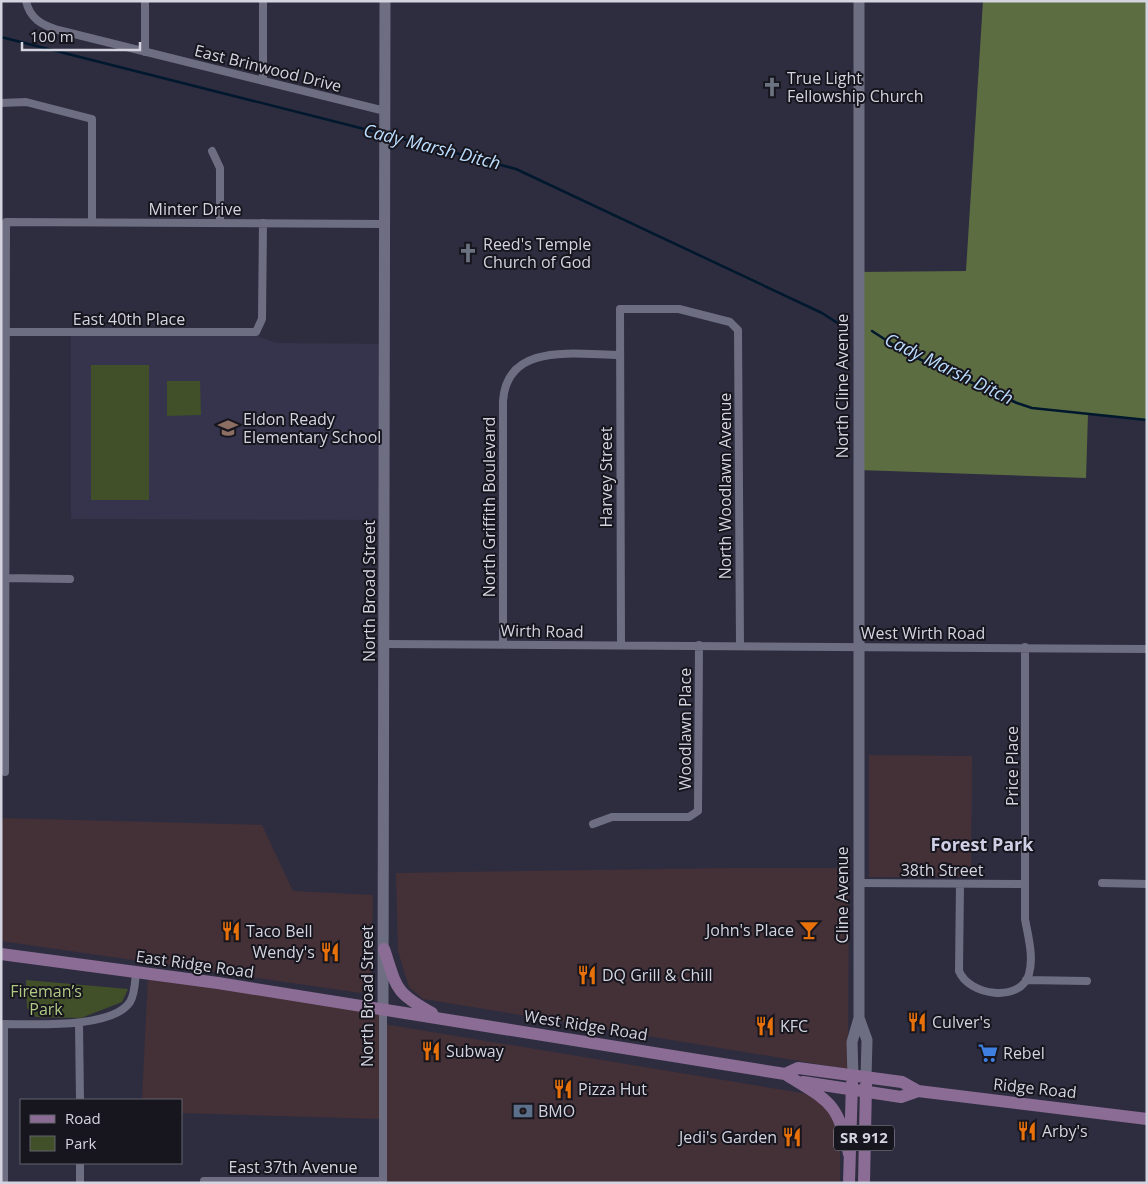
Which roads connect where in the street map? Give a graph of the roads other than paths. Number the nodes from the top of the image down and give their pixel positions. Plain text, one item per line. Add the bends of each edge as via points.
1 (26, 1) edge
2 (145, 1) edge
3 (264, 1) edge
4 (385, 1) edge
5 (859, 1) edge
6 (145, 52) junction
7 (263, 82) junction
8 (1, 103) edge
9 (385, 111) junction
10 (212, 151) dead end
11 (92, 222) junction
12 (220, 222) junction
13 (263, 223) junction
14 (385, 224) junction
15 (620, 309) joint
16 (3, 332) edge
17 (620, 355) junction
18 (5, 578) junction
19 (70, 579) dead end
20 (385, 644) junction
21 (503, 644) junction
22 (621, 646) junction
23 (699, 646) junction
24 (740, 646) junction
25 (858, 646) junction
26 (1025, 647) junction
27 (1147, 649) edge
28 (858, 771) joint
29 (5, 772) dead end
30 (593, 824) dead end
31 (858, 883) junction
32 (1102, 883) dead end
33 (960, 884) junction
34 (1026, 884) junction
35 (1147, 884) edge
36 (384, 949) junction
37 (1, 954) edge
38 (136, 972) junction
39 (1026, 980) junction
40 (1087, 981) dead end
41 (383, 1009) junction
42 (440, 1018) junction
43 (859, 1018) junction
44 (80, 1024) junction
45 (852, 1076) junction
46 (790, 1077) junction
47 (866, 1078) junction
48 (859, 1092) junction
49 (918, 1092) junction
50 (80, 1099) edge
51 (1147, 1119) edge
52 (849, 1154) junction
53 (80, 1164) edge
54 (383, 1181) joint
55 (204, 1182) edge
56 (322, 1182) edge
57 (4, 1183) edge
58 (80, 1183) edge
59 (849, 1183) edge
60 (864, 1183) edge

1 - 6 street, East Brinwood Drive via 32,15 42,24
2 - 6 street
3 - 7 street
4 - 9 street, North Broad Street
5 - 25 street, North Cline Avenue
6 - 7 street, East Brinwood Drive
7 - 9 street, East Brinwood Drive
8 - 11 street via 26,102 92,119
9 - 14 street, North Broad Street
10 - 12 street via 220,168
11 - 12 street, Minter Drive
11 - 16 street, Minter Drive via 6,222
12 - 13 street, Minter Drive
13 - 14 street, Minter Drive
13 - 16 street, East 40th Place via 262,319 256,332
14 - 20 street, North Broad Street
15 - 17 street, Harvey Street
15 - 24 street, North Woodlawn Avenue via 679,309 730,322 736,327
16 - 18 street
17 - 21 street, North Griffith Boulevard via 536,356 512,372 506,384 503,401
17 - 22 street, Harvey Street
18 - 19 street
18 - 29 street
20 - 21 street, Wirth Road
20 - 36 street, North Broad Street
21 - 22 street, Wirth Road
22 - 23 street, Wirth Road
23 - 24 street, West Wirth Road
23 - 30 street, Woodlawn Place via 697,813 689,818 612,817
24 - 25 street, West Wirth Road
25 - 26 street, West Wirth Road
25 - 28 street, North Cline Avenue
26 - 27 street, West Wirth Road
26 - 34 street, Price Place
28 - 31 street, Cline Avenue
31 - 33 street, 38th Street
31 - 43 street, Cline Avenue
32 - 35 street
33 - 34 street, 38th Street
33 - 39 street via 959,971 963,980 978,990 997,993 1018,987
34 - 39 street, Price Place via 1025,919 1030,945 1030,973
36 - 41 street, North Broad Street
36 - 42 main road via 398,989 408,1000
37 - 38 main road, East Ridge Road
38 - 41 main road, East Ridge Road
38 - 44 street via 132,1000 124,1009
39 - 40 street
41 - 42 main road, West Ridge Road
41 - 54 street, North Broad Street
42 - 46 main road, West Ridge Road
43 - 45 street, Cline Avenue via 852,1042
43 - 47 street, Cline Avenue via 867,1040
44 - 50 street
44 - 57 street via 4,1024
45 - 46 main road, West Ridge Road via 798,1068
45 - 47 main road, Ridge Road
45 - 48 main road, Cline Avenue / SR 912
46 - 48 main road, West Ridge Road
46 - 52 main road via 832,1107 844,1128
47 - 48 main road, Cline Avenue / SR 912
47 - 49 main road, Ridge Road via 902,1082
48 - 49 main road, Ridge Road via 901,1097
48 - 52 main road, Cline Avenue / SR 912
48 - 60 main road, Cline Avenue / SR 912
49 - 51 main road, Ridge Road
52 - 59 main road, Cline Avenue / SR 912
53 - 58 street
54 - 56 street, East 37th Avenue
55 - 56 street, East 37th Avenue

